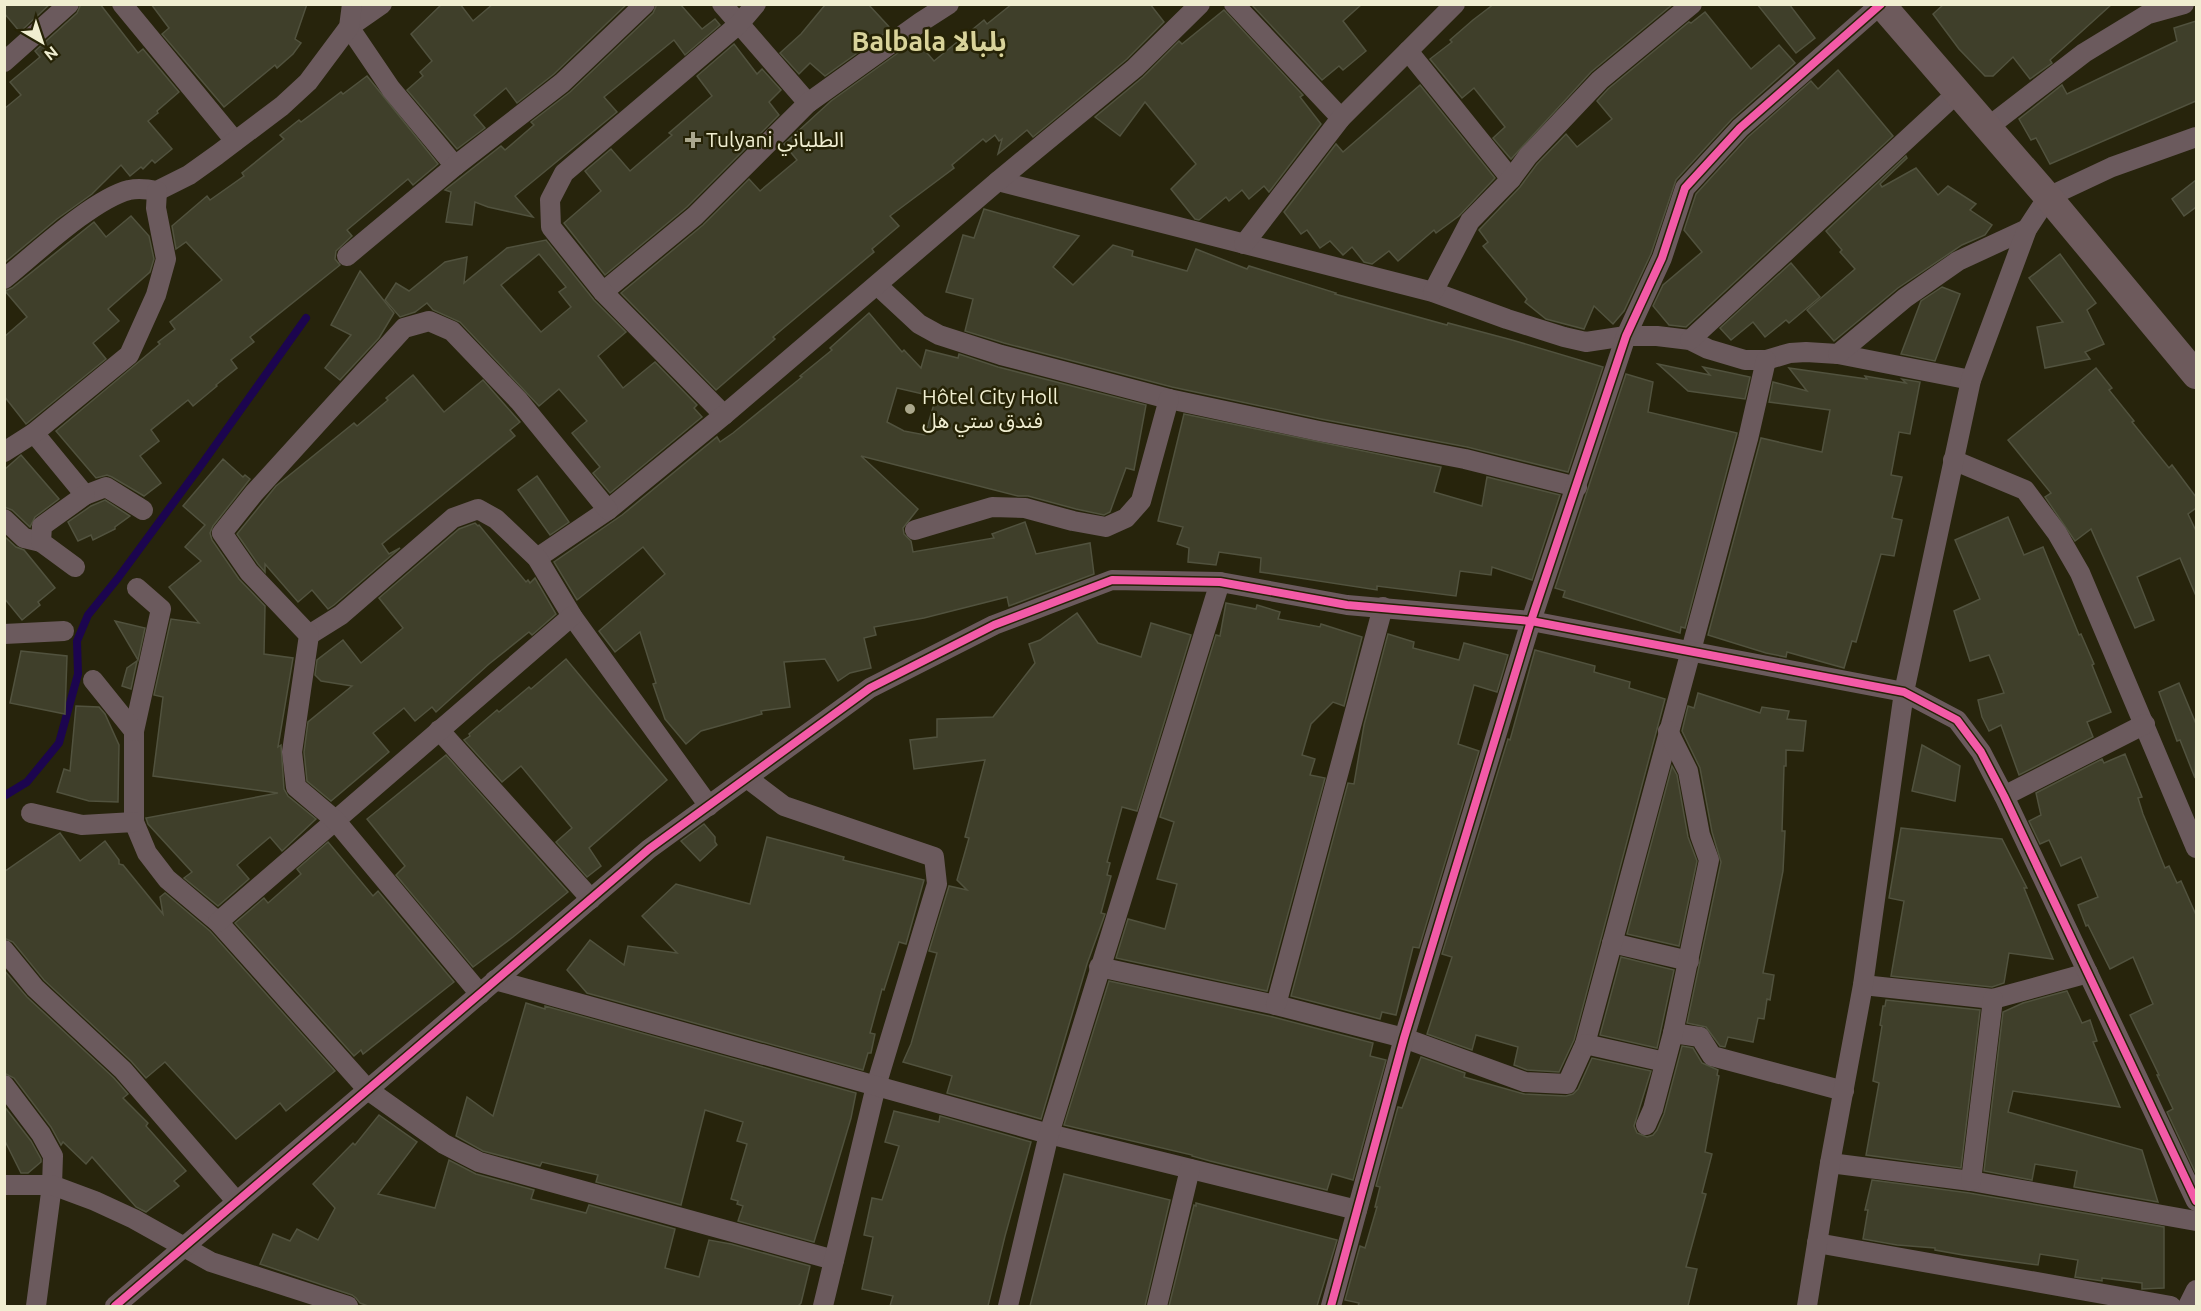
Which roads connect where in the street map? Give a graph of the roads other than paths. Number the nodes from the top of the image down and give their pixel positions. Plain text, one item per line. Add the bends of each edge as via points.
1 (69, 4) edge
2 (122, 4) edge
3 (351, 4) edge
4 (382, 4) edge
5 (645, 4) edge
6 (722, 4) edge
7 (756, 4) edge
8 (949, 4) edge
9 (1234, 4) edge
10 (1455, 4) edge
11 (1692, 4) edge
12 (1881, 4) edge
13 (2184, 4) edge
14 (1196, 6) edge
15 (2148, 8) edge
16 (739, 24) junction
17 (349, 27) junction
18 (1408, 51) junction
19 (4, 62) edge
20 (1957, 93) junction
21 (808, 103) junction
22 (1341, 118) junction
23 (1987, 128) junction
24 (2196, 137) edge
25 (235, 141) junction
26 (455, 166) junction
27 (1511, 179) junction
28 (998, 181) junction
29 (157, 191) junction
30 (2048, 197) junction
31 (2027, 229) junction
32 (1244, 244) junction
33 (347, 255) dead end
34 (4, 279) edge
35 (877, 285) junction
36 (603, 292) junction
37 (1433, 292) junction
38 (1626, 336) junction
39 (1690, 340) junction
40 (1838, 354) junction
41 (1766, 360) junction
42 (2194, 365) edge
43 (1971, 380) junction
44 (1169, 399) junction
45 (724, 415) junction
46 (34, 433) junction
47 (4, 452) edge
48 (1953, 460) junction
49 (1577, 487) junction
50 (85, 495) junction
51 (143, 510) dead end
52 (608, 510) junction
53 (4, 519) edge
54 (915, 530) dead end
55 (41, 542) junction
56 (537, 558) junction
57 (75, 567) dead end
58 (1220, 582) junction
59 (137, 588) dead end
60 (1383, 607) junction
61 (572, 616) junction
62 (1531, 621) junction
63 (64, 631) dead end
64 (4, 634) edge
65 (309, 635) junction
66 (1690, 653) junction
67 (93, 680) dead end
68 (1904, 692) junction
69 (2145, 724) junction
70 (439, 730) junction
71 (134, 731) junction
72 (1668, 731) junction
73 (747, 778) junction
74 (2004, 796) junction
75 (709, 806) junction
76 (31, 813) dead end
77 (335, 820) junction
78 (134, 822) junction
79 (2196, 848) edge
80 (591, 899) junction
81 (218, 922) junction
82 (1612, 943) junction
83 (4, 950) edge
84 (1689, 961) junction
85 (1100, 967) junction
86 (2088, 973) junction
87 (495, 980) junction
88 (1863, 986) junction
89 (480, 994) junction
90 (1993, 999) junction
91 (1276, 1005) junction
92 (1673, 1033) junction
93 (1404, 1038) junction
94 (1585, 1044) junction
95 (1665, 1062) junction
96 (4, 1085) edge
97 (876, 1086) junction
98 (368, 1090) junction
99 (1844, 1091) junction
100 (1646, 1125) dead end
101 (1048, 1134) junction
102 (1830, 1163) junction
103 (1190, 1169) junction
104 (1971, 1181) junction
105 (4, 1185) edge
106 (52, 1185) junction
107 (2196, 1201) edge
108 (237, 1202) junction
109 (1357, 1210) junction
110 (2196, 1221) edge
111 (1817, 1243) junction
112 (184, 1247) junction
113 (834, 1260) junction
114 (2196, 1290) edge
115 (36, 1306) edge
116 (115, 1306) edge
117 (348, 1306) edge
118 (823, 1306) edge
119 (1008, 1306) edge
120 (1157, 1306) edge
121 (1331, 1306) edge
122 (1807, 1306) edge
123 (2171, 1306) edge
124 (2188, 1306) edge

1 - 19 street
2 - 25 street
3 - 17 street
4 - 17 street
5 - 26 street via 562,83
6 - 16 street
7 - 16 street
8 - 21 street
9 - 22 street
10 - 18 street
11 - 27 street via 1600,80
12 - 20 main road
12 - 38 street via 1740,128 1685,188 1662,258
13 - 15 street
14 - 28 street via 1135,68
15 - 23 street
16 - 21 street
16 - 36 street via 564,173 550,200 551,227
17 - 25 street via 308,82
17 - 26 street via 391,88
18 - 22 street
18 - 27 street
20 - 23 main road
20 - 39 street
21 - 36 street via 695,216
22 - 32 street
23 - 30 main road
24 - 30 street via 2112,167
25 - 29 street via 189,175
26 - 33 street
27 - 37 street via 1470,221
28 - 32 street
28 - 35 street
29 - 34 street via 128,190 107,199
29 - 46 street via 156,208 166,259 156,295 129,356
30 - 31 street
30 - 42 main road
31 - 40 street via 1958,261 1905,298
31 - 43 street
32 - 37 street
35 - 44 street via 919,324 939,335
35 - 45 street
36 - 45 street
37 - 38 street via 1564,337 1586,342
38 - 39 street
38 - 49 street
39 - 41 street via 1729,356
40 - 41 street via 1806,352
40 - 43 street
41 - 66 street
43 - 48 street
44 - 49 street via 1465,459
44 - 54 street via 1141,501 1126,518 1106,527 1000,506
45 - 52 street
46 - 47 street
46 - 50 street
48 - 68 street
48 - 69 street via 2025,490 2057,533 2080,573
49 - 62 street
50 - 51 street via 106,486
50 - 55 street via 42,526
52 - 56 street
52 - 65 street via 519,401 452,332 429,321 404,328 222,533 249,572
53 - 55 street via 24,538
55 - 57 street
56 - 61 street
56 - 65 street via 496,519 478,509 453,518 341,615
58 - 60 street via 1347,605
58 - 73 street via 1112,580 994,625 870,688
58 - 85 street
59 - 71 street via 161,609
60 - 62 street
60 - 91 street
61 - 70 street
61 - 75 street
62 - 66 street
62 - 93 street
63 - 64 street
65 - 77 street via 292,752 296,787
66 - 68 street
66 - 72 street
67 - 71 street
68 - 74 street via 1957,720 1981,752
68 - 88 street
69 - 74 street
69 - 79 street
70 - 77 street
70 - 80 street
71 - 78 street
72 - 82 street
72 - 84 street via 1688,771 1700,835 1709,860
73 - 75 street
73 - 97 street via 784,806 933,857 937,884
74 - 86 street
75 - 80 street via 649,849
76 - 78 street via 82,825
77 - 81 street
77 - 89 street
78 - 81 street via 147,853 167,879
80 - 87 street
81 - 98 street
82 - 84 street
82 - 94 street
83 - 108 street via 35,988 123,1070
84 - 92 street
85 - 91 street
85 - 101 street
86 - 90 street
86 - 107 street
87 - 89 street
87 - 97 street
88 - 90 street
88 - 99 street
89 - 98 street
90 - 104 street
91 - 93 street
92 - 95 street
92 - 99 street via 1700,1037 1712,1056
93 - 94 street via 1525,1082 1567,1084
93 - 109 street
94 - 95 street
95 - 100 street
96 - 106 street via 53,1156
97 - 101 street
97 - 113 street
98 - 108 street
98 - 113 street via 444,1144 479,1162
99 - 102 street
101 - 103 street
101 - 119 street
102 - 104 street
102 - 111 street
103 - 109 street
103 - 120 street
104 - 110 street
105 - 106 street
106 - 112 street via 134,1219
106 - 115 street
108 - 112 street
109 - 121 street
111 - 122 street
111 - 123 street
112 - 116 street
112 - 117 street via 211,1262
113 - 118 street
114 - 124 street

